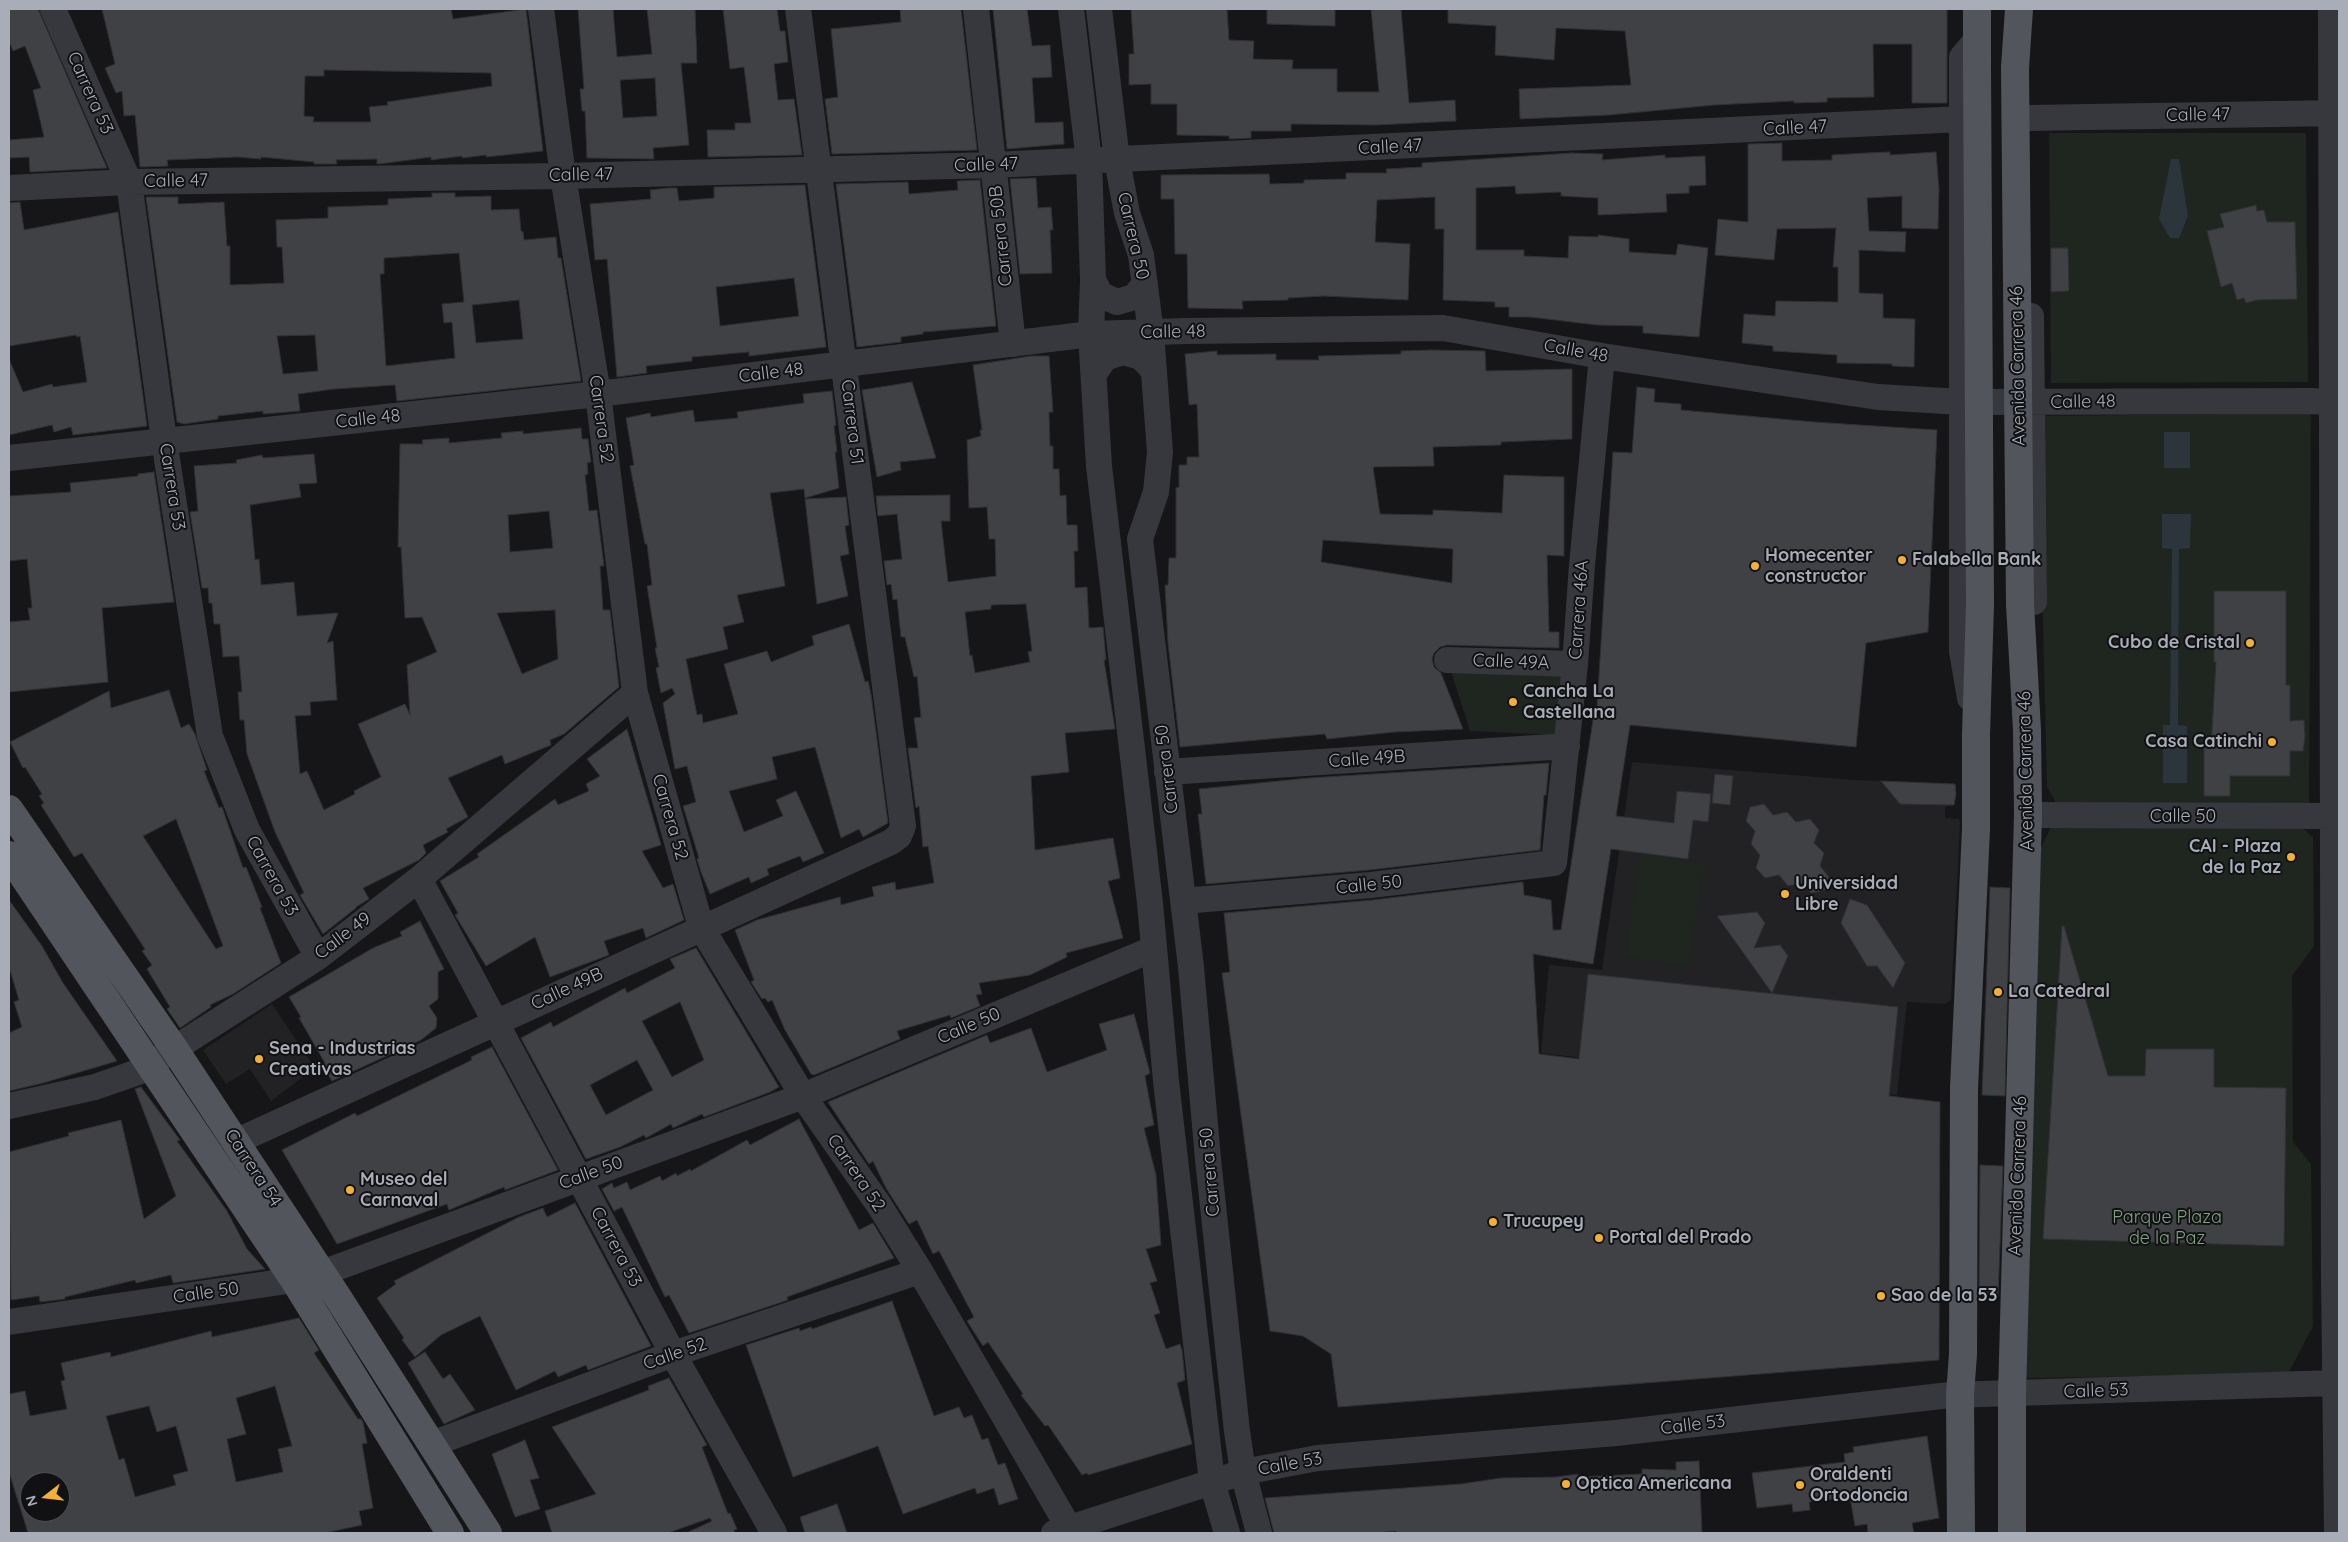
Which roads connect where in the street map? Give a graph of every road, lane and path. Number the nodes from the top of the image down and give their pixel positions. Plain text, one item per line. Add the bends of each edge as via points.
1 (53, 9) edge
2 (541, 9) edge
3 (798, 9) edge
4 (976, 9) edge
5 (1071, 9) edge
6 (1099, 9) edge
7 (1977, 9) edge
8 (2019, 9) edge
9 (2330, 9) edge
10 (1978, 38) junction
11 (2018, 40) junction
12 (2335, 113) edge
13 (2027, 118) junction
14 (1962, 120) junction
15 (1117, 160) junction
16 (1089, 161) junction
17 (993, 165) junction
18 (817, 170) junction
19 (563, 176) junction
20 (129, 182) junction
21 (9, 188) edge
22 (1093, 280) junction
23 (1145, 284) junction
24 (1151, 333) junction
25 (1091, 334) junction
26 (1013, 344) junction
27 (1602, 356) junction
28 (845, 364) junction
29 (1154, 371) junction
30 (1094, 374) junction
31 (598, 394) junction
32 (1962, 402) junction
33 (2032, 402) junction
34 (2335, 403) edge
35 (164, 440) junction
36 (9, 458) edge
37 (1447, 660) dead end
38 (1575, 664) junction
39 (635, 693) junction
40 (2027, 730) junction
41 (1976, 735) junction
42 (1567, 746) junction
43 (1167, 772) junction
44 (9, 809) edge
45 (2028, 815) junction
46 (2336, 816) edge
47 (900, 836) joint
48 (9, 855) edge
49 (1554, 863) joint
50 (419, 879) junction
51 (1183, 901) junction
52 (701, 927) junction
53 (1153, 949) junction
54 (318, 956) junction
55 (496, 1022) junction
56 (175, 1050) junction
57 (152, 1066) junction
58 (803, 1096) junction
59 (9, 1106) edge
60 (235, 1142) junction
61 (578, 1178) junction
62 (920, 1271) junction
63 (322, 1274) junction
64 (294, 1280) junction
65 (9, 1322) edge
66 (673, 1354) junction
67 (2337, 1381) edge
68 (2012, 1394) junction
69 (1960, 1395) junction
70 (432, 1444) junction
71 (1243, 1472) junction
72 (1212, 1482) junction
73 (1062, 1531) edge
74 (450, 1533) edge
75 (488, 1533) edge
76 (774, 1533) edge
77 (1227, 1533) edge
78 (1259, 1533) edge
79 (1961, 1533) edge
80 (2012, 1533) edge
81 (2337, 1533) edge

1 - 20 street, Carrera 53
2 - 19 street, Carrera 52
3 - 18 street, Carrera 51
4 - 17 street, Carrera 50B
5 - 16 street, Carrera 50
6 - 15 street, Carrera 50
7 - 10 main road
8 - 11 main road, Avenida Carrera 46
9 - 12 street
10 - 14 street via 1962,57
10 - 41 main road, bridge via 1980,604
11 - 13 street via 2029,60
11 - 40 main road, Avenida Carrera 46, bridge via 2015,68 2020,604
12 - 13 street, Calle 47
12 - 34 street
13 - 33 street
14 - 15 street, Calle 47
14 - 32 street
15 - 16 street, Calle 47
15 - 23 street, Carrera 50
16 - 17 street, Calle 47
16 - 22 street, Carrera 50
17 - 18 street, Calle 47
17 - 26 street, Carrera 50B
18 - 19 street, Calle 47
18 - 28 street, Carrera 51
19 - 20 street, Calle 47
19 - 31 street, Carrera 52
20 - 21 street, Calle 47
20 - 35 street, Carrera 53
22 - 23 street via 1101,295 1117,302 1134,298
22 - 25 street, Carrera 50
23 - 24 street, Carrera 50
24 - 25 street, Calle 48
24 - 27 street, Calle 48 via 1443,328
24 - 29 street, Carrera 50
25 - 26 street, Calle 48
25 - 30 street, Carrera 50
26 - 28 street, Calle 48
27 - 32 street, Calle 48 via 1878,397
27 - 38 street, Carrera 46A
28 - 31 street, Calle 48
28 - 47 street, Carrera 51 via 903,826
29 - 30 street via 1141,357 1123,352 1105,358
29 - 43 street, Carrera 50 via 1160,452 1156,492 1140,539
30 - 53 street, Carrera 50 via 1099,466
31 - 35 street, Calle 48
31 - 39 street, Carrera 52
32 - 33 street, Calle 48
32 - 41 street via 1962,651
33 - 34 street, Calle 48
33 - 40 street via 2034,604
34 - 46 street
35 - 36 street, Calle 48
35 - 54 street, Carrera 53 via 210,736 247,830
37 - 38 street, Calle 49A
38 - 42 street, Carrera 46A
39 - 50 street, Calle 49
39 - 52 street, Carrera 52
40 - 45 main road, Avenida Carrera 46
41 - 69 main road via 1976,829 1964,1088
42 - 43 street, Calle 49B
42 - 49 street, Carrera 46A
43 - 51 street, Carrera 50
44 - 56 main road, Carrera 54
45 - 46 street, Calle 50
45 - 68 main road, Avenida Carrera 46
46 - 67 street
47 - 52 street, Calle 49B
48 - 57 main road, Carrera 54
49 - 51 street, Calle 50 via 1371,885
50 - 54 street, Calle 49
50 - 55 street, Carrera 53
51 - 71 street, Carrera 50
52 - 55 street, Calle 49B
52 - 58 street, Carrera 52
53 - 58 street, Calle 50
53 - 72 street, Carrera 50
54 - 56 street, Calle 49
55 - 60 street, Calle 49B
55 - 61 street, Carrera 53
56 - 57 street, Calle 49
56 - 60 main road, Carrera 54
57 - 59 street, Calle 49 via 95,1086
57 - 64 main road, Carrera 54
58 - 61 street, Calle 50
58 - 62 street, Carrera 52 via 879,1205
60 - 63 main road, Carrera 54
61 - 63 street, Calle 50
61 - 66 street, Carrera 53
62 - 66 street, Calle 52
62 - 73 street, Carrera 52
63 - 64 street, Calle 50
63 - 70 main road, Carrera 54
64 - 65 street, Calle 50
64 - 74 main road, Carrera 54
66 - 70 street, Calle 52
66 - 76 street, Carrera 53
67 - 68 street, Calle 53
67 - 81 street
68 - 69 street, Calle 53
68 - 80 main road, Avenida Carrera 46
69 - 71 street, Calle 53 via 1616,1434 1318,1458
69 - 79 main road
70 - 75 main road, Carrera 54
71 - 72 street, Calle 53
71 - 78 street, Carrera 50
72 - 73 street, Calle 53
72 - 77 street, Carrera 50

